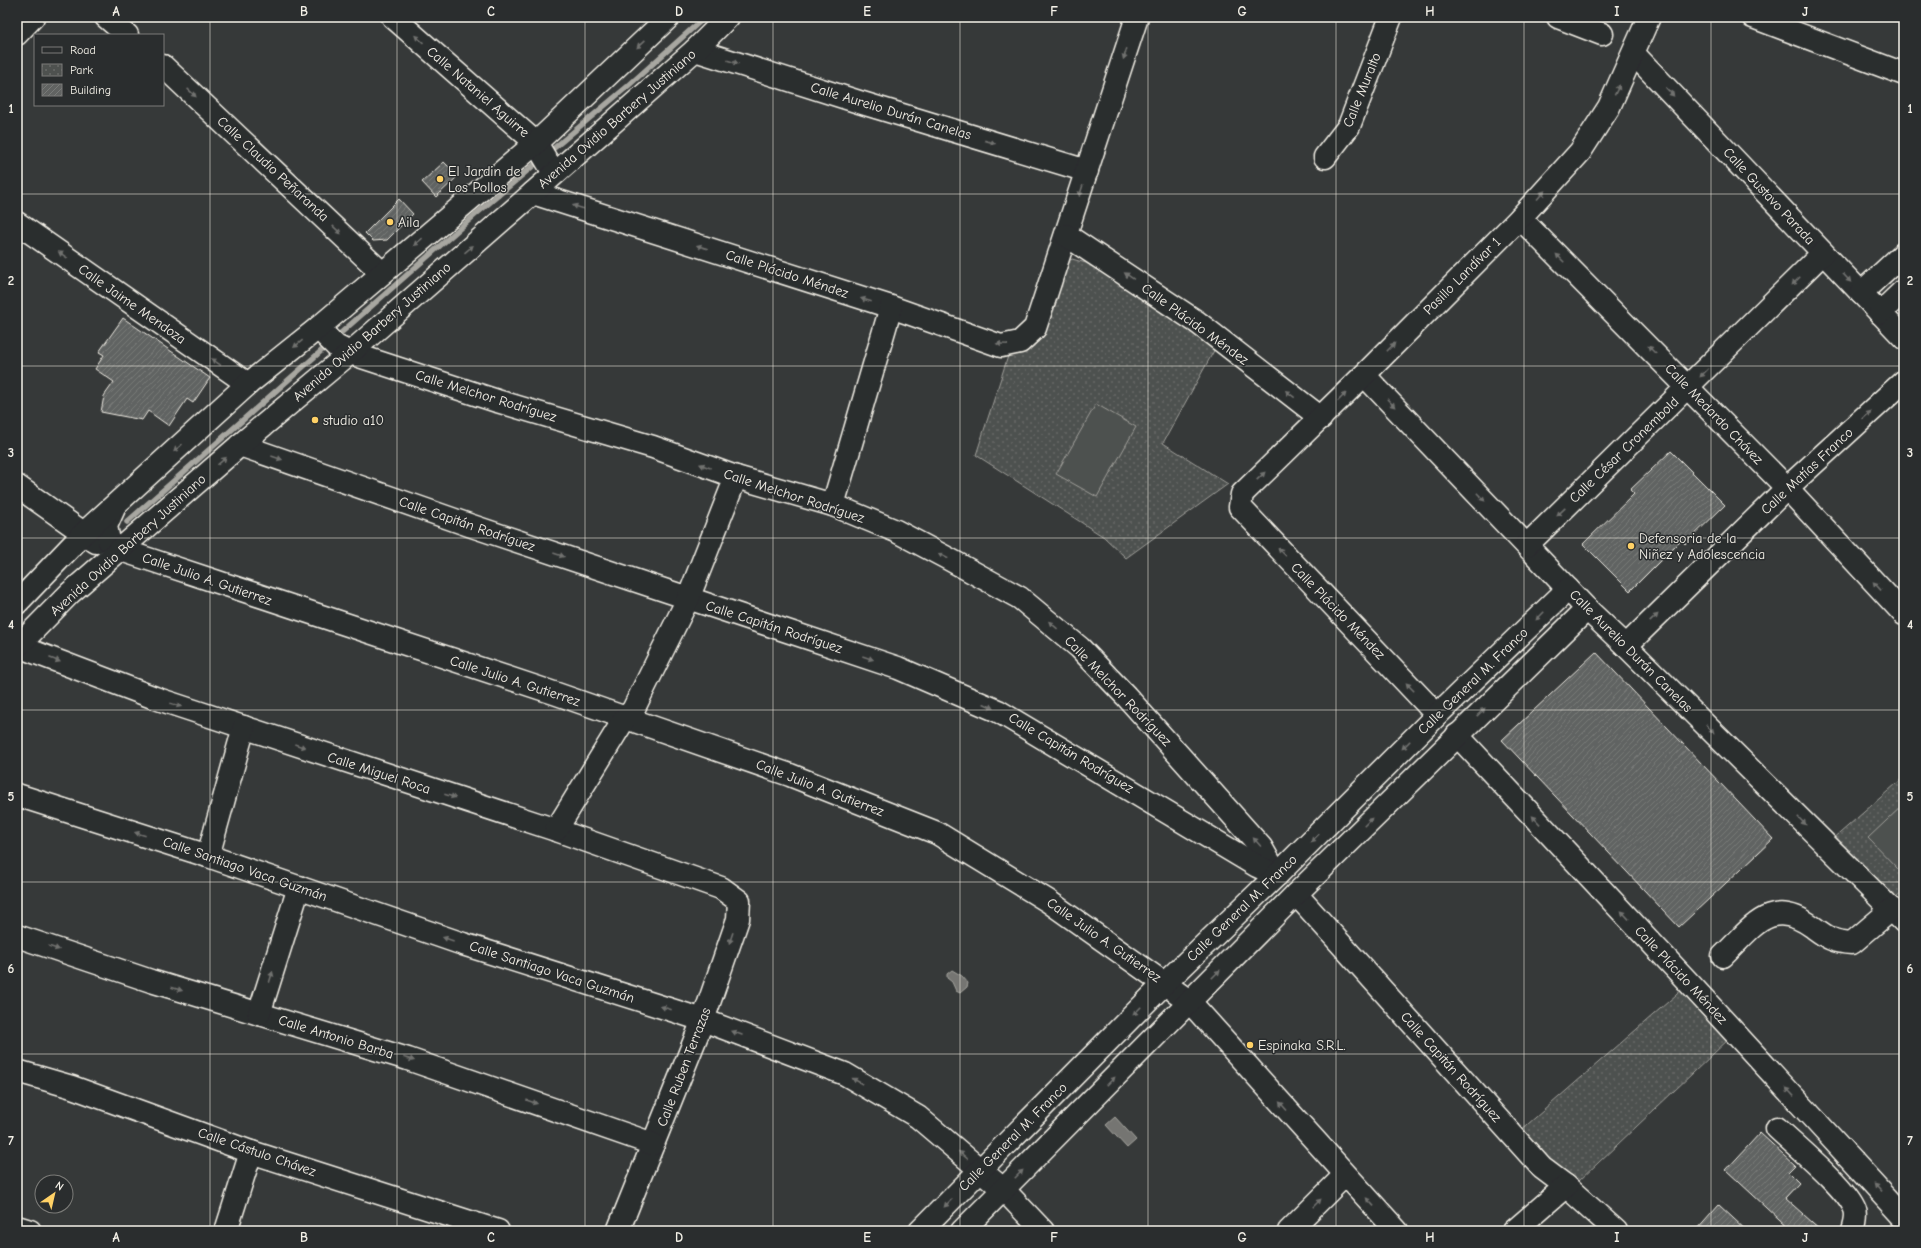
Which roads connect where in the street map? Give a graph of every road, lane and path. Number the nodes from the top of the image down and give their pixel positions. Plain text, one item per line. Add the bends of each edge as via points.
1 (106, 17) edge
2 (393, 17) edge
3 (669, 17) edge
4 (728, 17) edge
5 (1137, 17) edge
6 (1391, 17) edge
7 (1558, 17) edge
8 (1649, 17) edge
9 (1753, 17) edge
10 (126, 34) edge
11 (1602, 34) dead end
12 (696, 50) junction
13 (1634, 54) junction
14 (164, 67) edge
15 (1904, 74) edge
16 (545, 157) junction
17 (1325, 157) dead end
18 (1087, 171) junction
19 (533, 192) junction
20 (1520, 218) junction
21 (17, 223) edge
22 (1066, 235) junction
23 (1823, 253) junction
24 (1904, 253) edge
25 (382, 273) junction
26 (1904, 290) edge
27 (1861, 293) junction
28 (890, 308) junction
29 (1880, 314) junction
30 (1904, 338) edge
31 (332, 340) junction
32 (1364, 375) junction
33 (1904, 381) edge
34 (248, 384) junction
35 (1689, 387) junction
36 (1321, 418) junction
37 (240, 445) junction
38 (736, 477) junction
39 (17, 486) edge
40 (1787, 488) junction
41 (832, 505) junction
42 (115, 506) junction
43 (1240, 507) joint
44 (84, 533) junction
45 (1527, 545) junction
46 (121, 550) junction
47 (95, 573) junction
48 (1568, 589) junction
49 (688, 599) junction
50 (17, 603) edge
51 (1587, 609) junction
52 (1904, 614) edge
53 (1512, 644) junction
54 (1626, 646) junction
55 (18, 647) edge
56 (1531, 663) junction
57 (1437, 715) junction
58 (625, 718) junction
59 (244, 727) junction
60 (1457, 735) junction
61 (17, 795) edge
62 (556, 830) junction
63 (208, 856) junction
64 (1277, 875) junction
65 (299, 887) junction
66 (1296, 894) junction
67 (739, 901) joint
68 (1898, 916) edge
69 (17, 936) edge
70 (1724, 956) dead end
71 (1165, 983) junction
72 (1189, 1001) junction
73 (259, 1014) junction
74 (703, 1020) junction
75 (17, 1071) edge
76 (1777, 1128) dead end
77 (653, 1144) junction
78 (251, 1152) junction
79 (980, 1169) junction
80 (1345, 1175) junction
81 (1566, 1186) junction
82 (1004, 1190) junction
83 (1904, 1217) edge
84 (17, 1226) edge
85 (30, 1231) edge
86 (226, 1231) edge
87 (498, 1231) edge
88 (618, 1231) edge
89 (920, 1231) edge
90 (962, 1231) edge
91 (1043, 1231) edge
92 (1289, 1231) edge
93 (1397, 1231) edge
94 (1514, 1231) edge
95 (1616, 1231) edge
96 (1853, 1231) edge

1 - 10 street
16 -> 2 street, Calle Nataniel Aguirre
3 -> 16 street, Avenida Ovidio Barbery Justiniano
4 - 12 street, Avenida Ovidio Barbery Justiniano
5 -> 18 street
6 - 17 street, Calle Muralto via 1349,126
7 - 11 street
8 - 13 street, Pasillo Landívar 1
9 - 15 street
12 - 16 street, Avenida Ovidio Barbery Justiniano
12 -> 18 street, Calle Aurelio Durán Canelas
20 -> 13 street, Pasillo Landívar 1 via 1580,152 1609,107
13 -> 23 street, Calle Gustavo Parada
14 -> 25 street, Calle Claudio Peñaranda
16 - 19 street, Avenida Ovidio Barbery Justiniano
16 -> 25 street, Avenida Ovidio Barbery Justiniano
18 -> 22 street
28 -> 19 street, Calle Plácido Méndez
31 -> 19 street, Avenida Ovidio Barbery Justiniano
32 -> 20 street, Pasillo Landívar 1
35 -> 20 street, Calle Medardo Chávez
34 -> 21 street, Calle Jaime Mendoza
22 -> 28 street, Calle Plácido Méndez via 1035,328 1020,342 1001,346
36 -> 22 street, Calle Plácido Méndez via 1198,322
23 -> 27 street, Calle Gustavo Parada
23 -> 35 street, Calle César Cronembold
24 - 27 street
25 - 31 street, Avenida Ovidio Barbery Justiniano
26 - 29 street
27 - 29 street, Calle Gustavo Parada
28 - 41 street
29 - 30 street, Calle Gustavo Parada
31 -> 34 street, Avenida Ovidio Barbery Justiniano
31 - 37 street, Avenida Ovidio Barbery Justiniano
38 -> 31 street, Calle Melchor Rodríguez via 653,447 497,401
36 -> 32 street, Pasillo Landívar 1
32 -> 45 street, Calle Aurelio Durán Canelas
40 -> 33 street, Calle Matías Franco
34 -> 42 street, Avenida Ovidio Barbery Justiniano
35 - 40 street, Calle Medardo Chávez
35 -> 45 street, Calle César Cronembold
43 -> 36 street, Pasillo Landívar 1 via 1242,494
46 -> 37 street, Avenida Ovidio Barbery Justiniano
37 -> 49 street, Calle Capitán Rodríguez
38 - 41 street, Calle Melchor Rodríguez
38 - 49 street
39 - 44 street
52 -> 40 street, Calle Medardo Chávez
54 -> 40 street, Calle Matías Franco
64 -> 41 street, Calle Melchor Rodríguez via 1261,848 1126,696 1080,648 1020,598 896,531
42 - 44 street, Avenida Ovidio Barbery Justiniano
42 - 46 street via 106,526 109,541
57 -> 43 street, Calle Plácido Méndez
44 - 47 street via 96,542 99,557
44 - 50 street, Avenida Ovidio Barbery Justiniano
45 - 48 street, Calle Aurelio Durán Canelas
46 - 47 street, Avenida Ovidio Barbery Justiniano
46 - 58 street, Calle Julio A. Gutierrez
47 - 55 street, Avenida Ovidio Barbery Justiniano via 70,593
48 - 51 street, Calle Aurelio Durán Canelas
48 -> 53 street, Calle General M. Franco
49 - 58 street via 633,710
49 -> 64 street, Calle Capitán Rodríguez via 898,668 998,711 1257,866
51 - 54 street, Calle Aurelio Durán Canelas
51 - 56 street, Calle General M. Franco
53 - 56 street
53 - 57 street, Calle General M. Franco
54 -> 68 street, Calle Aurelio Durán Canelas
55 -> 59 street, Calle Miguel Roca via 155,698
60 -> 56 street, Calle General M. Franco
57 -> 64 street, Calle General M. Franco
58 - 62 street
58 - 71 street, Calle Julio A. Gutierrez via 790,775 937,833 1048,901
59 -> 62 street, Calle Miguel Roca
59 - 63 street
66 -> 60 street, Calle General M. Franco
83 -> 60 street, Calle Plácido Méndez
63 -> 61 street, Calle Santiago Vaca Guzmán
62 - 67 street, Calle Miguel Roca via 721,888
63 - 65 street, Calle Santiago Vaca Guzmán
64 - 71 street, Calle General M. Franco
73 -> 65 street
74 -> 65 street, Calle Santiago Vaca Guzmán via 463,944
72 -> 66 street, Calle General M. Franco
66 - 81 street, Calle Capitán Rodríguez via 1542,1168
67 -> 74 street, Calle Ruben Terrazas via 738,919
68 - 70 street via 1852,943 1840,943 1831,940 1801,919 1781,913 1771,915 1756,924
69 -> 73 street, Calle Antonio Barba
71 - 72 street, Calle Julio A. Gutierrez
71 -> 79 street, Calle General M. Franco
80 -> 72 street, Calle Julio A. Gutierrez
82 -> 72 street, Calle General M. Franco
73 -> 77 street, Calle Antonio Barba via 408,1059
74 - 77 street, Calle Ruben Terrazas
79 -> 74 street, Calle Santiago Vaca Guzmán via 918,1117 845,1074
75 - 78 street, Calle Cástulo Chávez via 72,1087
76 - 96 street via 1840,1188 1851,1202 1856,1212
77 - 88 street, Calle Ruben Terrazas
78 - 86 street
78 - 87 street, Calle Cástulo Chávez
79 - 82 street, Calle Santiago Vaca Guzmán
79 -> 89 street, Calle General M. Franco
92 -> 80 street
93 -> 80 street, Calle Julio A. Gutierrez
81 - 94 street
81 - 95 street, Calle Capitán Rodríguez
82 - 90 street, Calle General M. Franco
82 - 91 street, Calle Santiago Vaca Guzmán
84 - 85 street

